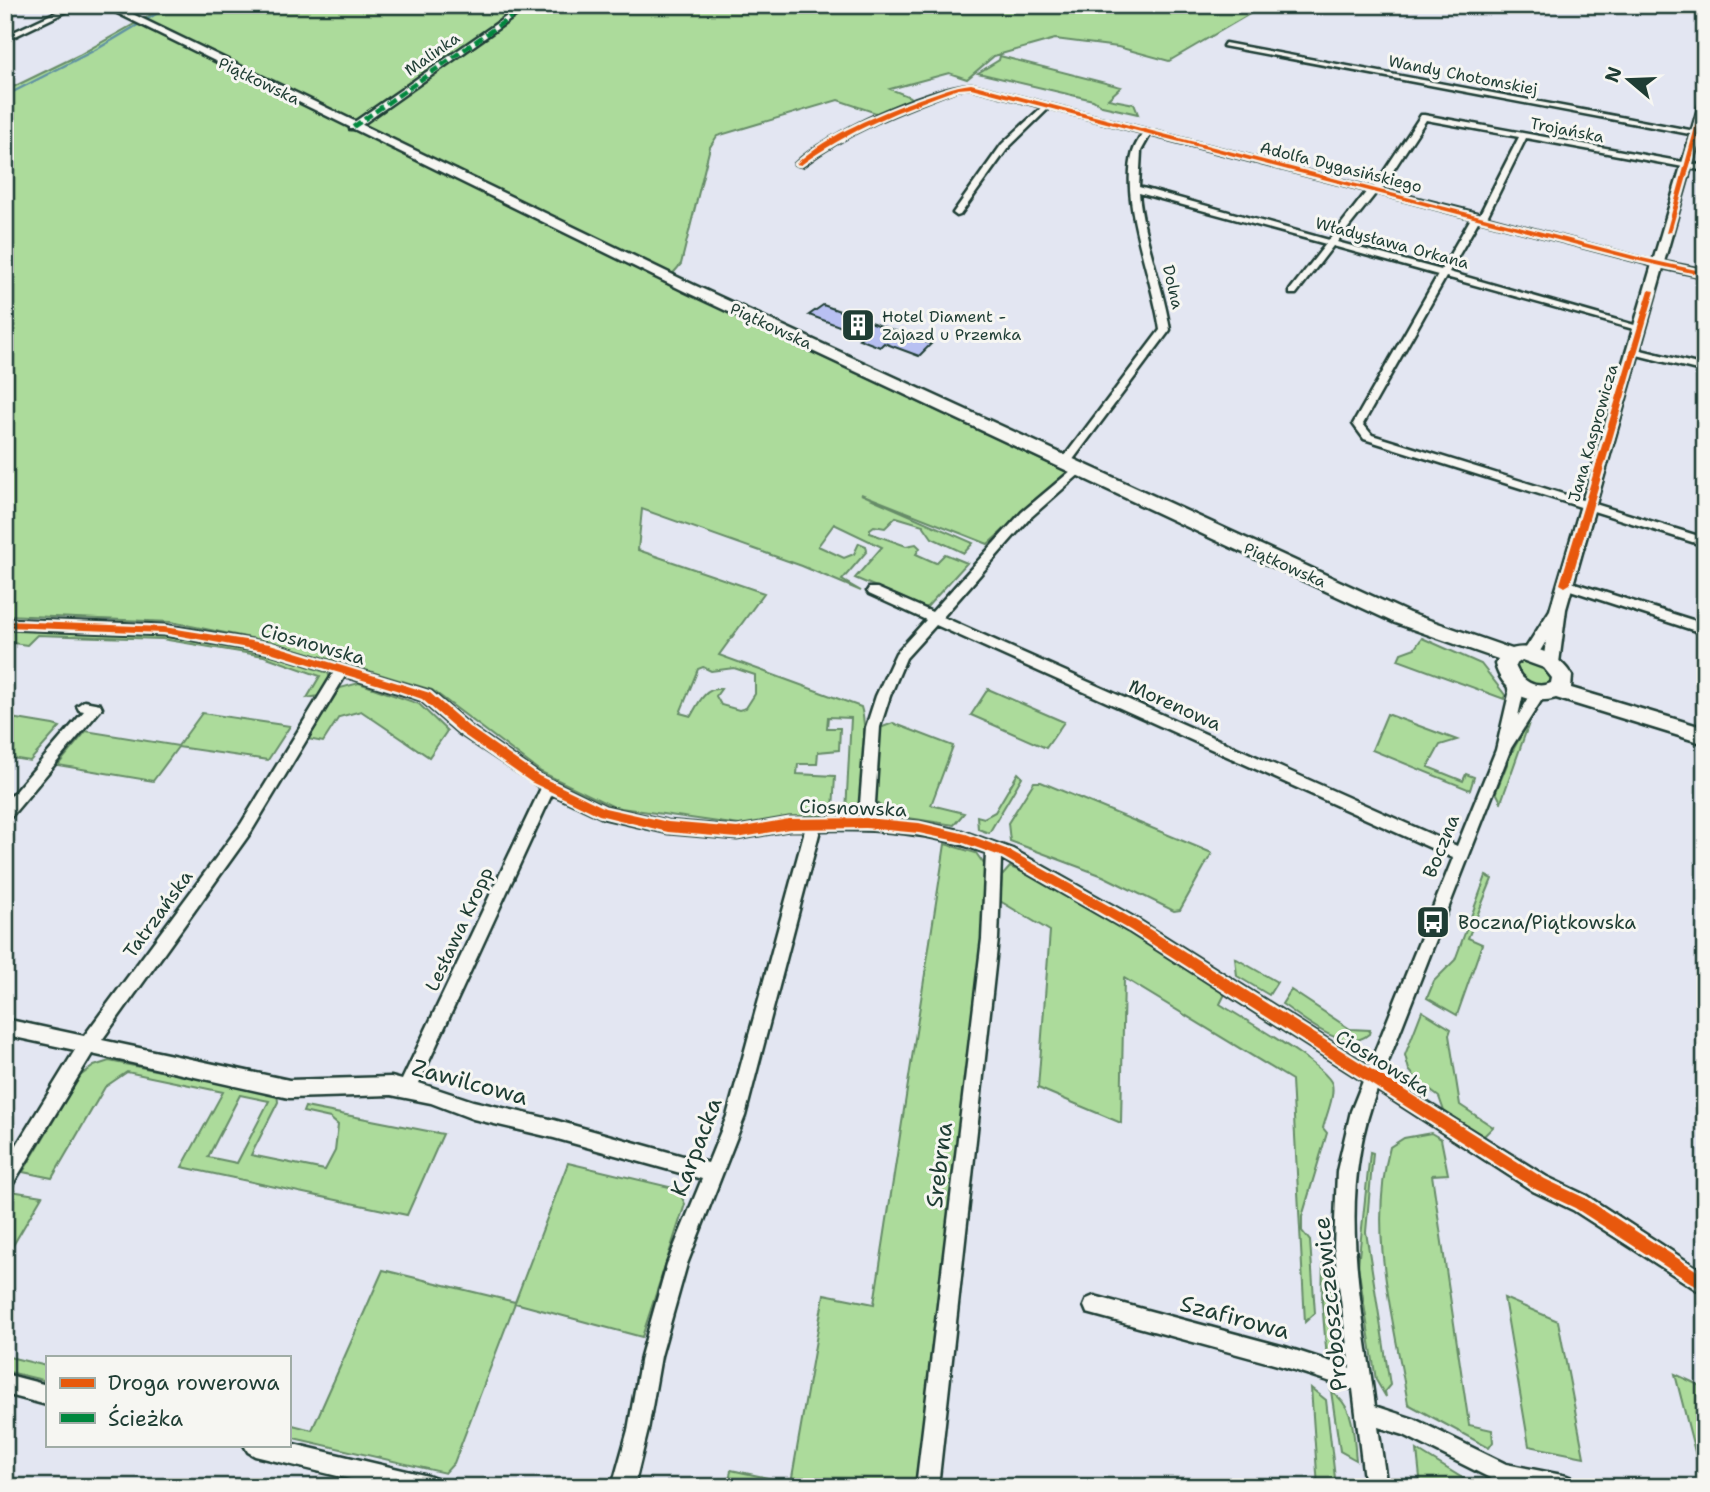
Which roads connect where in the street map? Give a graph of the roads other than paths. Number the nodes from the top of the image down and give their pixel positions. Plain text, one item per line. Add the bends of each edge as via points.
1 (76, 5) edge
2 (106, 5) edge
3 (528, 5) edge
4 (1674, 5) edge
5 (1705, 10) edge
6 (5, 39) edge
7 (1225, 45) dead end
8 (1048, 105) junction
9 (1704, 109) edge
10 (353, 127) junction
11 (1147, 132) junction
12 (1695, 133) junction
13 (1523, 136) junction
14 (799, 164) dead end
15 (1686, 166) junction
16 (1705, 169) edge
17 (1136, 189) junction
18 (1372, 191) junction
19 (957, 212) dead end
20 (1476, 217) junction
21 (1331, 243) junction
22 (1659, 264) junction
23 (1442, 274) junction
24 (1705, 274) edge
25 (1293, 292) dead end
26 (1640, 328) junction
27 (1633, 351) junction
28 (1705, 369) edge
29 (1071, 466) junction
30 (1588, 507) junction
31 (1705, 542) edge
32 (1565, 584) junction
33 (873, 591) dead end
34 (1558, 609) junction
35 (934, 617) junction
36 (5, 624) edge
37 (1705, 629) edge
38 (1515, 666) junction
39 (342, 670) junction
40 (1552, 681) junction
41 (84, 706) dead end
42 (1705, 736) edge
43 (1503, 750) junction
44 (549, 786) junction
45 (5, 814) edge
46 (866, 823) junction
47 (814, 824) junction
48 (994, 849) junction
49 (1460, 854) junction
50 (5, 1027) edge
51 (87, 1046) junction
52 (1373, 1077) junction
53 (407, 1089) junction
54 (713, 1173) junction
55 (5, 1181) edge
56 (1705, 1285) edge
57 (1094, 1306) dead end
58 (1362, 1382) junction
59 (5, 1384) edge
60 (46, 1395) edge
61 (1366, 1413) junction
62 (259, 1446) edge
63 (428, 1487) edge
64 (623, 1487) edge
65 (926, 1487) edge
66 (1376, 1487) edge
67 (1567, 1487) edge

1 - 6 street
2 - 10 main road, Piątkowska
3 - 10 street, Malinka
4 - 5 street
7 - 12 street, Wandy Chotomskiej
8 - 11 street, Adolfa Dygasińskiego
8 - 14 street, Adolfa Dygasińskiego via 971,86 957,87 863,122
8 - 19 street via 1005,146
9 - 12 street, Jana Kasprowicza
10 - 29 main road, Piątkowska
11 - 17 street, Dolna via 1135,154
11 - 18 street, Adolfa Dygasińskiego
12 - 15 street, Jana Kasprowicza
13 - 15 street, Trojańska
13 - 18 street, Trojańska via 1424,117
13 - 20 street via 1483,216
15 - 16 street, Trojańska
15 - 22 street, Jana Kasprowicza
17 - 21 street, Władysława Orkana
17 - 29 street, Dolna via 1165,330
18 - 20 street, Adolfa Dygasińskiego
18 - 21 street
20 - 22 street, Adolfa Dygasińskiego
20 - 23 street
21 - 23 street, Władysława Orkana
21 - 25 street
22 - 24 street, Adolfa Dygasińskiego
22 - 26 street, Jana Kasprowicza
23 - 26 street, Władysława Orkana
23 - 30 street via 1359,424 1368,437
26 - 27 street, Jana Kasprowicza
27 - 28 street
27 - 30 street, Jana Kasprowicza
29 - 35 street, Dolna
29 - 38 main road, Piątkowska
30 - 31 street
30 - 32 street, Jana Kasprowicza
32 - 34 street, Jana Kasprowicza
32 - 37 street
33 - 35 street, Morenowa
34 - 38 street, Jana Kasprowicza
34 - 40 street, Jana Kasprowicza
35 - 46 street, Dolna via 901,656 883,696 873,727
35 - 49 street, Morenowa
36 - 39 street, Ciosnowska via 164,630 270,648
38 - 40 main road
38 - 40 main road
38 - 43 street, Boczna via 1516,694
39 - 44 street, Ciosnowska via 426,696 465,730
39 - 51 street, Tatrzańska via 230,852
40 - 42 main road
40 - 43 street, Boczna
41 - 45 street via 95,708
43 - 49 street, Boczna
44 - 47 street, Ciosnowska via 603,812 668,827 737,833
44 - 53 street, Lesława Kropp
46 - 47 street, Ciosnowska
46 - 48 street, Ciosnowska via 919,828
47 - 54 street, Karpacka via 736,1116
48 - 52 street, Ciosnowska via 1134,926
48 - 65 street, Srebrna via 990,939
49 - 52 street, Boczna
50 - 51 street, Zawilcowa
51 - 53 street, Zawilcowa via 289,1089
51 - 55 street, Tatrzańska
52 - 56 street, Ciosnowska
52 - 58 street, Proboszczewice via 1354,1132 1343,1209 1347,1279
53 - 54 street, Zawilcowa
54 - 64 street, Karpacka via 677,1265
57 - 58 street, Szafirowa
58 - 61 street, Proboszczewice
59 - 60 street
61 - 66 street, Proboszczewice
61 - 67 street via 1408,1426 1504,1474
62 - 63 street

